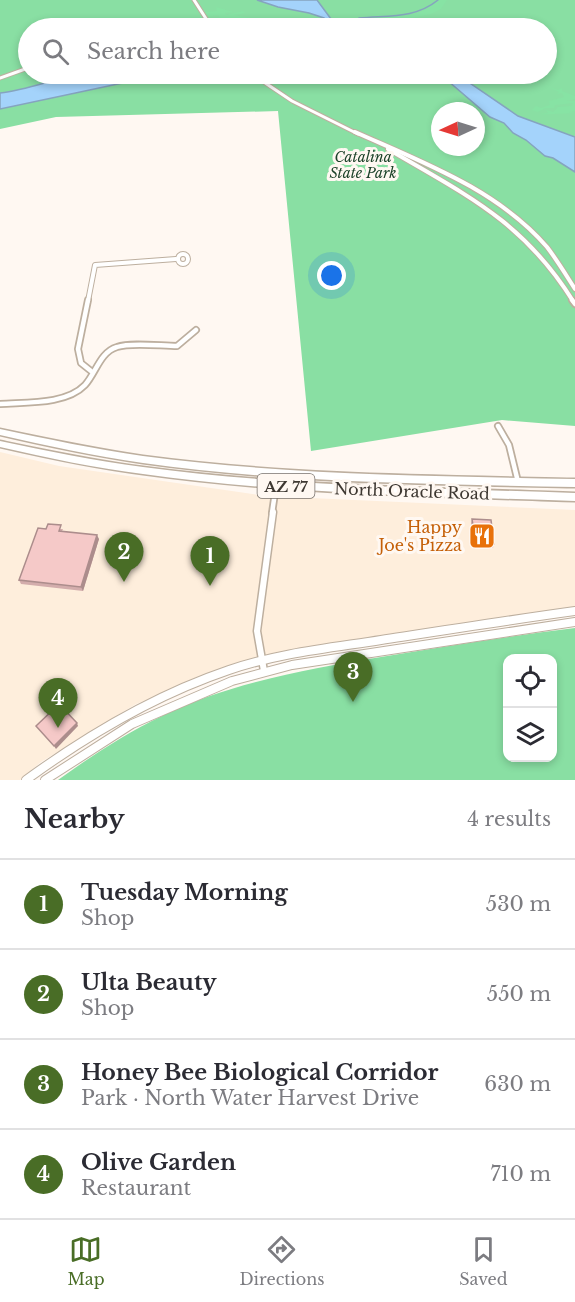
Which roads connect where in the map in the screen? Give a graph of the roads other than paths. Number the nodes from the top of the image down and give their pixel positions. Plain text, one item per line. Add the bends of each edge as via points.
1 (194, 0) edge
2 (206, 18) edge
3 (18, 72) edge
4 (0, 78) edge
5 (267, 84) edge
6 (370, 139) junction
7 (176, 259) dead end
8 (575, 289) edge
9 (575, 304) edge
10 (196, 330) dead end
11 (92, 372) junction
12 (0, 404) edge
13 (498, 426) dead end
14 (0, 432) edge
15 (0, 444) edge
16 (518, 482) junction
17 (575, 483) edge
18 (276, 486) junction
19 (575, 497) edge
20 (575, 611) edge
21 (575, 622) edge
22 (261, 660) junction
23 (264, 671) junction
24 (26, 780) edge
25 (45, 780) edge

1 - 2 street
3 - 4 street
5 - 6 street via 296,103
6 - 8 street via 489,197 541,239
6 - 9 street via 515,227 547,260
7 - 11 street via 95,265 78,349 81,363
10 - 11 street via 174,347 114,347
11 - 12 street via 84,386 68,396
13 - 16 street via 509,445
14 - 16 highway, North Oracle Road / AZ 77 via 116,456 200,467 318,476
15 - 18 highway, North Oracle Road / AZ 77 via 116,468
16 - 17 highway, North Oracle Road / AZ 77
18 - 19 highway, North Oracle Road / AZ 77
18 - 22 street via 259,613
20 - 22 street
21 - 23 street
22 - 23 street
22 - 24 street via 200,680 134,710 69,748
23 - 25 street via 154,713

